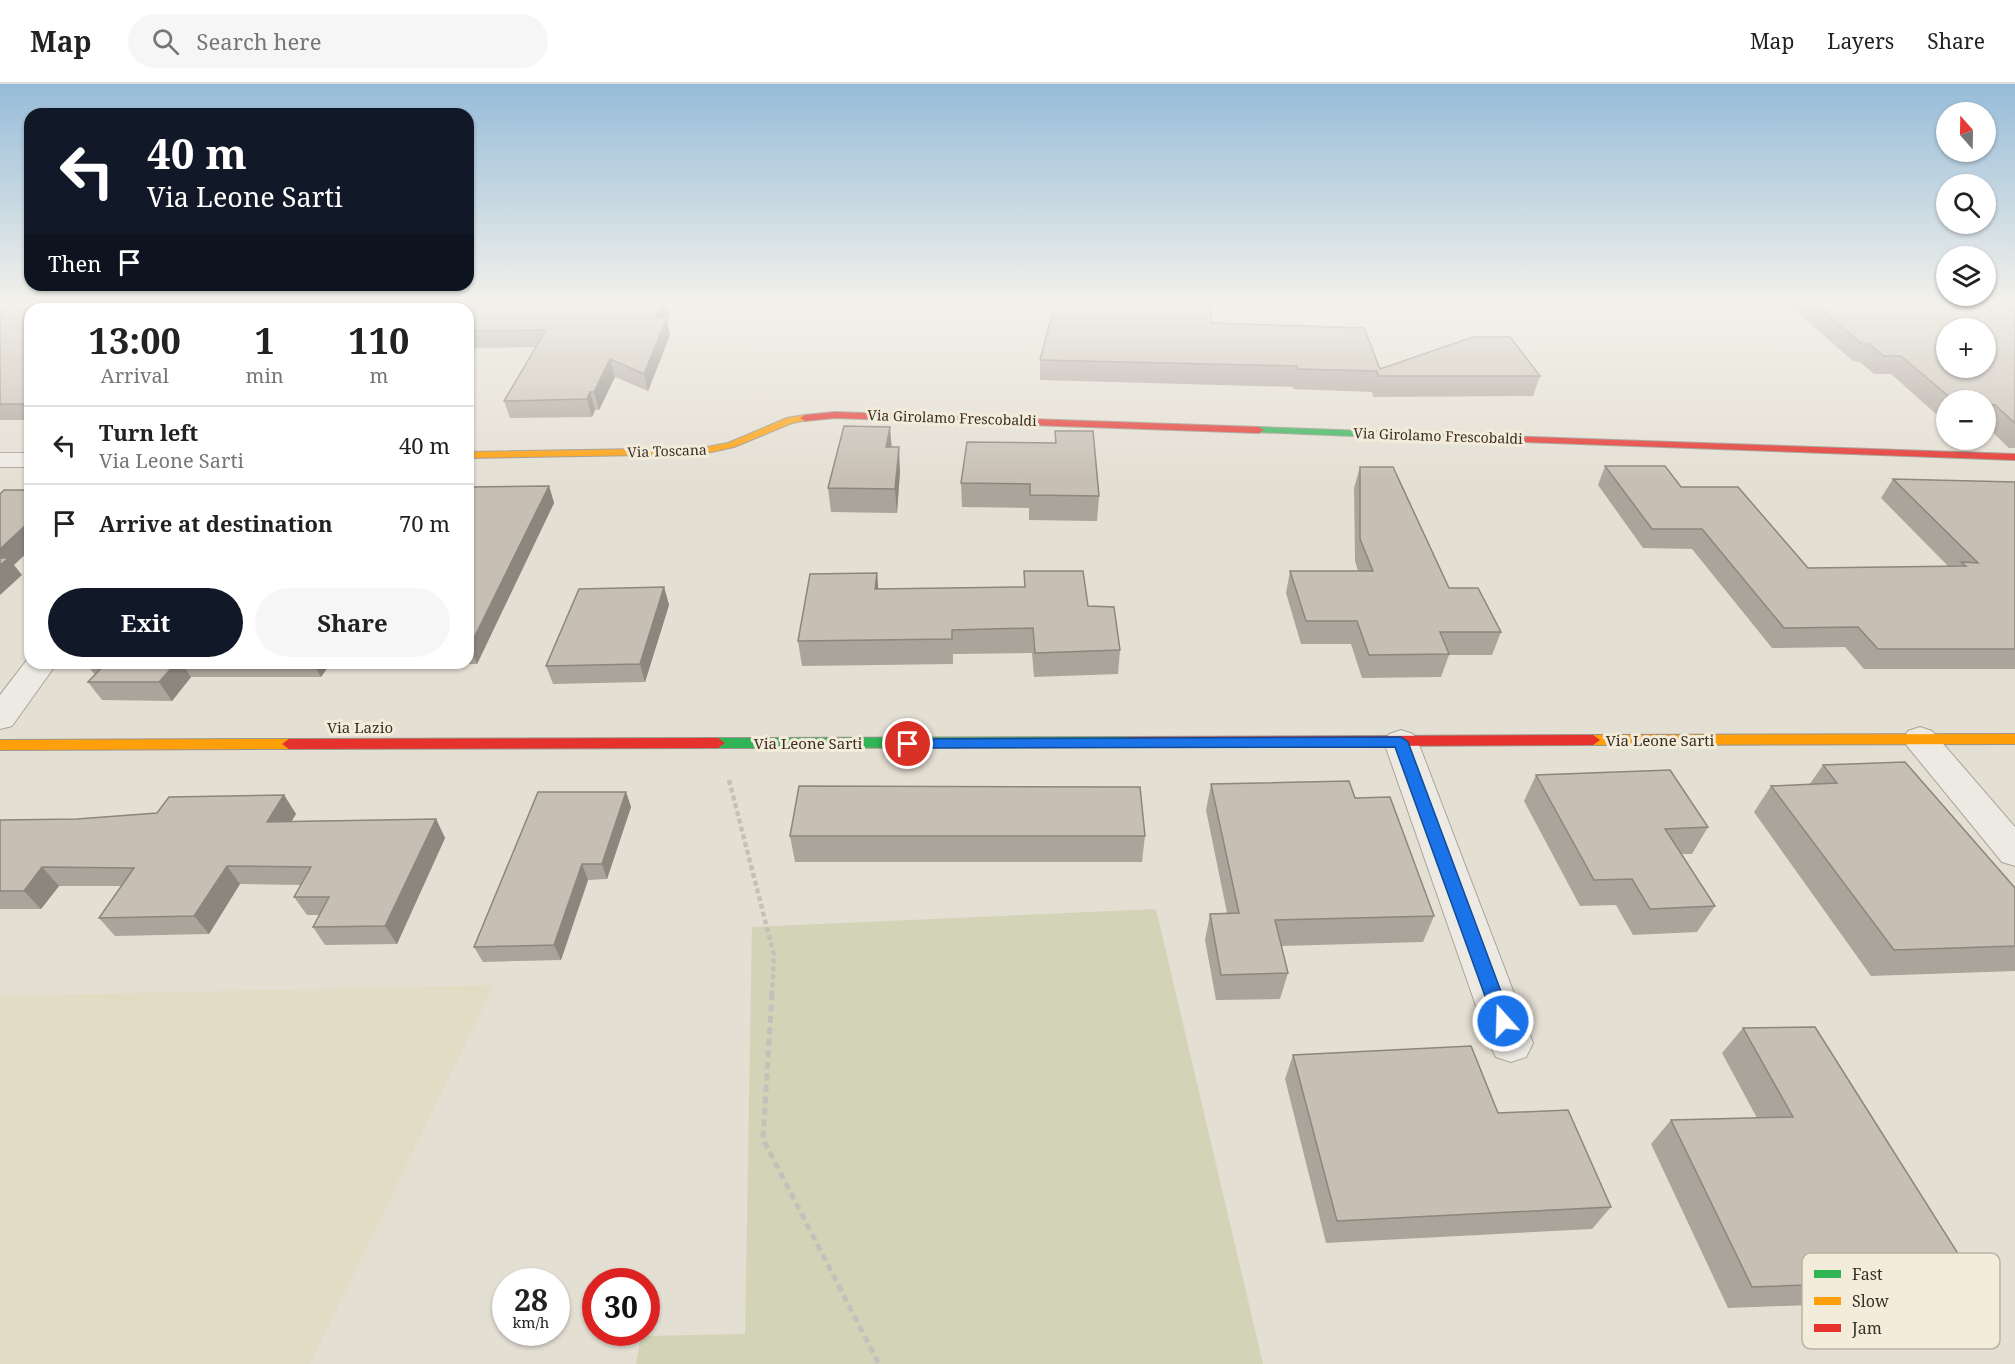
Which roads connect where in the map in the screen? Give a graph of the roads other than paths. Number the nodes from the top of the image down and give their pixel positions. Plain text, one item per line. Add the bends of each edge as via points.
1 (860, 415) joint
2 (474, 455) edge
3 (2015, 457) edge
4 (0, 460) edge
5 (24, 460) edge
6 (36, 669) edge
7 (0, 718) edge
8 (1920, 739) junction
9 (2015, 739) edge
10 (1401, 742) junction
11 (720, 744) joint
12 (0, 745) edge
13 (2015, 852) edge
14 (1511, 1043) dead end

1 - 2 street, Via Toscana via 797,418 731,445 702,451
1 - 3 street, Via Girolamo Frescobaldi
4 - 5 street
6 - 7 street
8 - 9 street, Via Leone Sarti
8 - 10 street, Via Leone Sarti
8 - 13 street
10 - 11 street, Via Leone Sarti
10 - 14 street
11 - 12 street, Via Lazio

